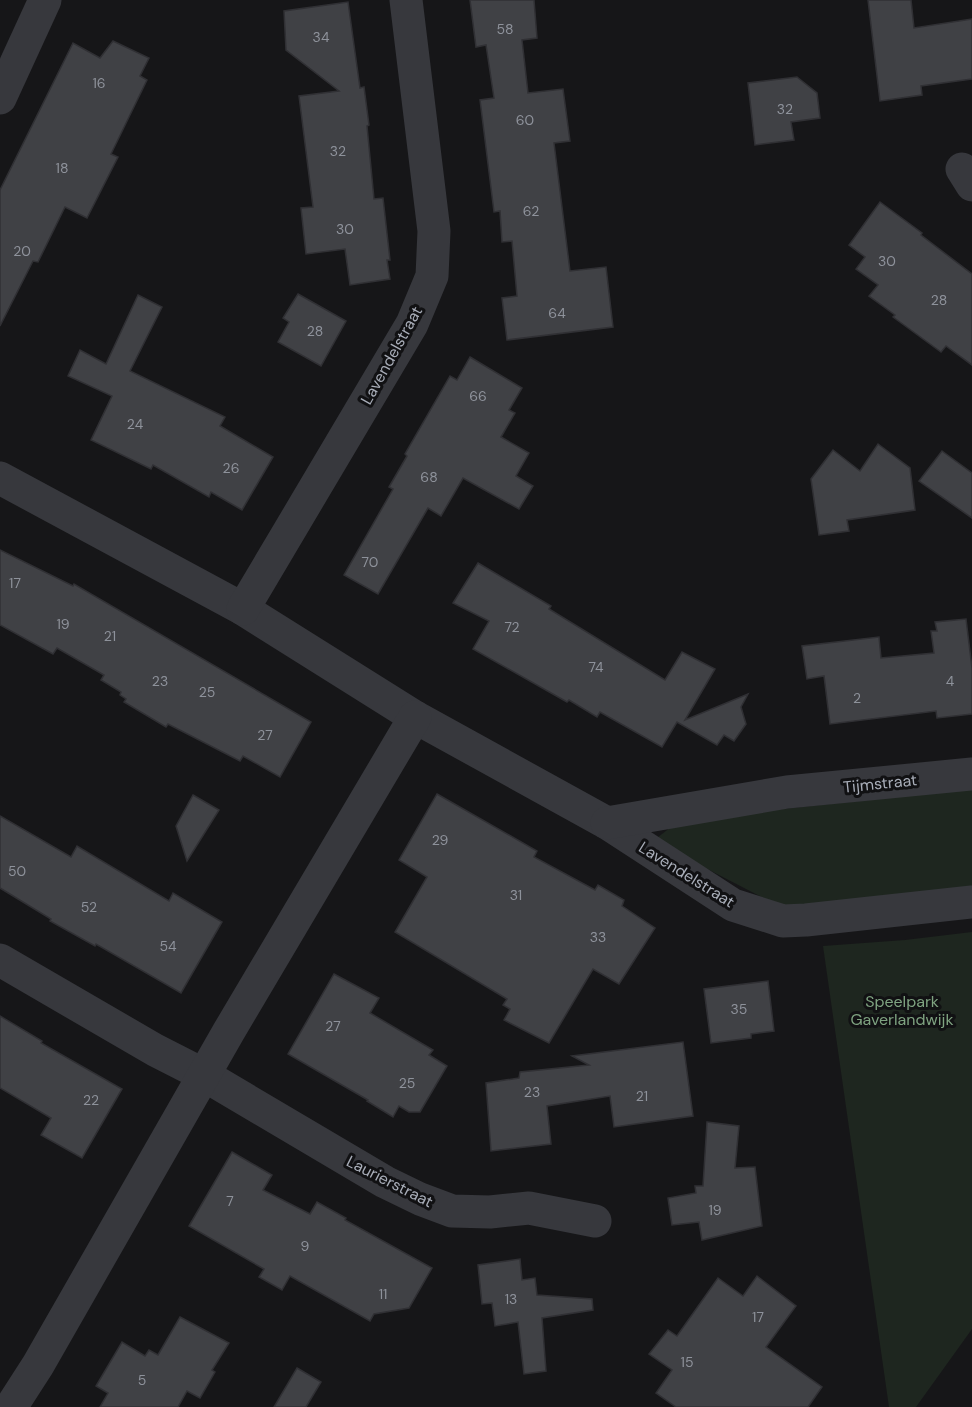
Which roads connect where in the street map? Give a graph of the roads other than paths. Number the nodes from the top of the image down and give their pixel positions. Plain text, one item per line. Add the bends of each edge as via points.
1 (45, 0) edge
2 (406, 0) edge
3 (0, 98) edge
4 (0, 478) edge
5 (243, 609) junction
6 (415, 717) junction
7 (972, 774) edge
8 (787, 792) joint
9 (607, 823) junction
10 (972, 902) edge
11 (0, 960) edge
12 (204, 1075) junction
13 (595, 1221) dead end
14 (11, 1407) edge

1 - 3 street
2 - 5 street, Lavendelstraat via 434,231 432,276 412,324
4 - 5 street, Lavendelstraat
5 - 6 street, Lavendelstraat
6 - 9 street, Lavendelstraat
6 - 12 street
7 - 8 street, Tijmstraat
8 - 9 street, Lavendelstraat
9 - 10 street, Lavendelstraat via 733,904 783,921
11 - 12 street, Laurierstraat
12 - 13 street, Laurierstraat via 385,1182 452,1211 529,1208
12 - 14 street

